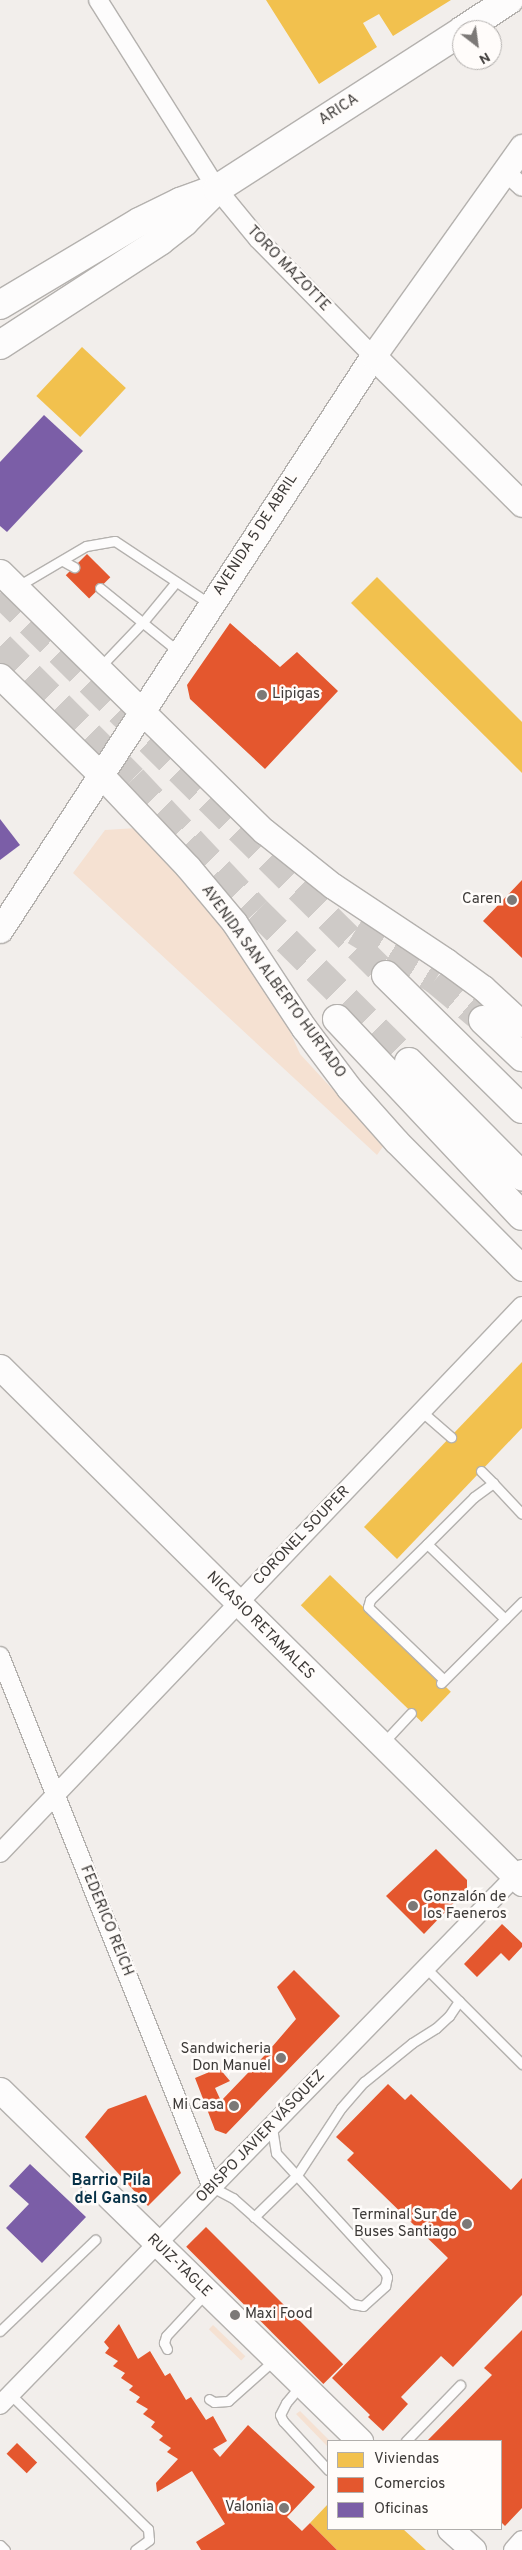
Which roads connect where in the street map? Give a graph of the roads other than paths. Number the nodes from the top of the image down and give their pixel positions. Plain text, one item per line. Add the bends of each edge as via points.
1 (98, 0) edge
2 (509, 0) edge
3 (478, 20) edge
4 (452, 36) edge
5 (522, 147) edge
6 (513, 179) edge
7 (217, 189) junction
8 (0, 305) edge
9 (0, 345) edge
10 (373, 356) junction
11 (522, 504) edge
12 (63, 561) junction
13 (74, 567) dead end
14 (8, 579) edge
15 (176, 582) junction
16 (100, 588) dead end
17 (210, 605) junction
18 (143, 622) junction
19 (179, 652) junction
20 (98, 669) junction
21 (0, 676) edge
22 (140, 711) junction
23 (101, 775) junction
24 (0, 930) edge
25 (386, 975) tunnel mouth
26 (519, 1015) edge
27 (337, 1019) dead end
28 (482, 1020) tunnel mouth
29 (522, 1057) edge
30 (409, 1062) tunnel mouth
31 (522, 1109) edge
32 (522, 1176) edge
33 (522, 1216) edge
34 (522, 1268) edge
35 (522, 1306) edge
36 (0, 1367) edge
37 (422, 1411) junction
38 (451, 1437) dead end
39 (481, 1471) dead end
40 (493, 1483) junction
41 (522, 1514) edge
42 (427, 1544) junction
43 (522, 1602) edge
44 (238, 1604) junction
45 (505, 1619) junction
46 (0, 1656) edge
47 (410, 1713) dead end
48 (382, 1745) junction
49 (55, 1795) junction
50 (0, 1853) edge
51 (520, 1876) edge
52 (426, 1968) junction
53 (458, 2001) junction
54 (522, 2064) edge
55 (0, 2090) edge
56 (272, 2126) junction
57 (297, 2175) junction
58 (212, 2187) junction
59 (254, 2217) junction
60 (94, 2240) dead end
61 (156, 2244) junction
62 (206, 2293) junction
63 (0, 2331) edge
64 (167, 2349) dead end
65 (275, 2360) junction
66 (301, 2385) junction
67 (460, 2385) dead end
68 (209, 2399) dead end
69 (5, 2400) edge
70 (359, 2440) edge
71 (407, 2440) edge
72 (327, 2469) edge
73 (451, 2530) edge
74 (522, 2540) edge
75 (0, 2545) edge
76 (5, 2550) edge
77 (135, 2550) edge
78 (473, 2550) edge
79 (513, 2550) edge

1 - 7 street, TORO MAZOTTE
2 - 3 main road, ARICA
4 - 7 main road, ARICA
5 - 6 street, AVENIDA 5 DE ABRIL
6 - 10 street, AVENIDA 5 DE ABRIL
7 - 8 main road, ARICA via 139,222
7 - 9 main road, ARICA via 160,241
7 - 10 street, TORO MAZOTTE via 258,239
10 - 11 street, TORO MAZOTTE
10 - 17 street, AVENIDA 5 DE ABRIL
12 - 13 lane
12 - 14 lane
12 - 15 lane via 86,546 115,541
14 - 20 street
15 - 17 lane
15 - 18 lane
16 - 18 lane
17 - 19 street, AVENIDA 5 DE ABRIL
18 - 19 lane
18 - 20 lane
19 - 22 street, AVENIDA 5 DE ABRIL
20 - 22 street
21 - 23 street, AVENIDA SAN ALBERTO HURTADO
22 - 23 street, AVENIDA 5 DE ABRIL
22 - 26 street via 297,859 446,960
23 - 24 street, AVENIDA 5 DE ABRIL
23 - 34 street, AVENIDA SAN ALBERTO HURTADO via 209,890 349,1088 396,1141
25 - 31 main road
27 - 33 main road
28 - 29 main road
30 - 32 main road
35 - 37 street, CORONEL SOUPER
36 - 44 street, NICASIO RETAMALES
37 - 38 lane
37 - 44 street, CORONEL SOUPER
39 - 40 lane
40 - 41 lane
40 - 42 lane via 474,1497
42 - 45 lane
42 - 45 lane via 370,1600 368,1606 443,1682
43 - 45 lane
44 - 48 street, NICASIO RETAMALES
44 - 49 street, CORONEL SOUPER
46 - 49 street, FEDERICO REICH
47 - 48 lane
48 - 51 street, NICASIO RETAMALES
49 - 50 street, CORONEL SOUPER
49 - 58 street, FEDERICO REICH
51 - 52 street, OBISPO JAVIER VÁSQUEZ
52 - 53 lane
52 - 56 street, OBISPO JAVIER VÁSQUEZ
53 - 54 lane
53 - 57 lane via 436,2028 364,2082 341,2108
55 - 61 street, RUIZ-TAGLE
56 - 57 lane via 276,2153
56 - 58 street, OBISPO JAVIER VÁSQUEZ
57 - 59 lane
57 - 59 lane via 385,2272 387,2282 373,2298 363,2306 353,2304
58 - 59 lane via 233,2198
58 - 61 street, OBISPO JAVIER VÁSQUEZ
60 - 63 lane
61 - 62 street, RUIZ-TAGLE
61 - 69 street, OBISPO JAVIER VÁSQUEZ
62 - 64 lane via 166,2336 164,2343
62 - 65 street, RUIZ-TAGLE
65 - 66 street, RUIZ-TAGLE
65 - 68 lane via 228,2401
66 - 70 street, RUIZ-TAGLE
66 - 72 lane via 280,2415
67 - 71 lane
69 - 77 lane via 148,2529 149,2540
73 - 78 street
74 - 79 street
75 - 76 lane

